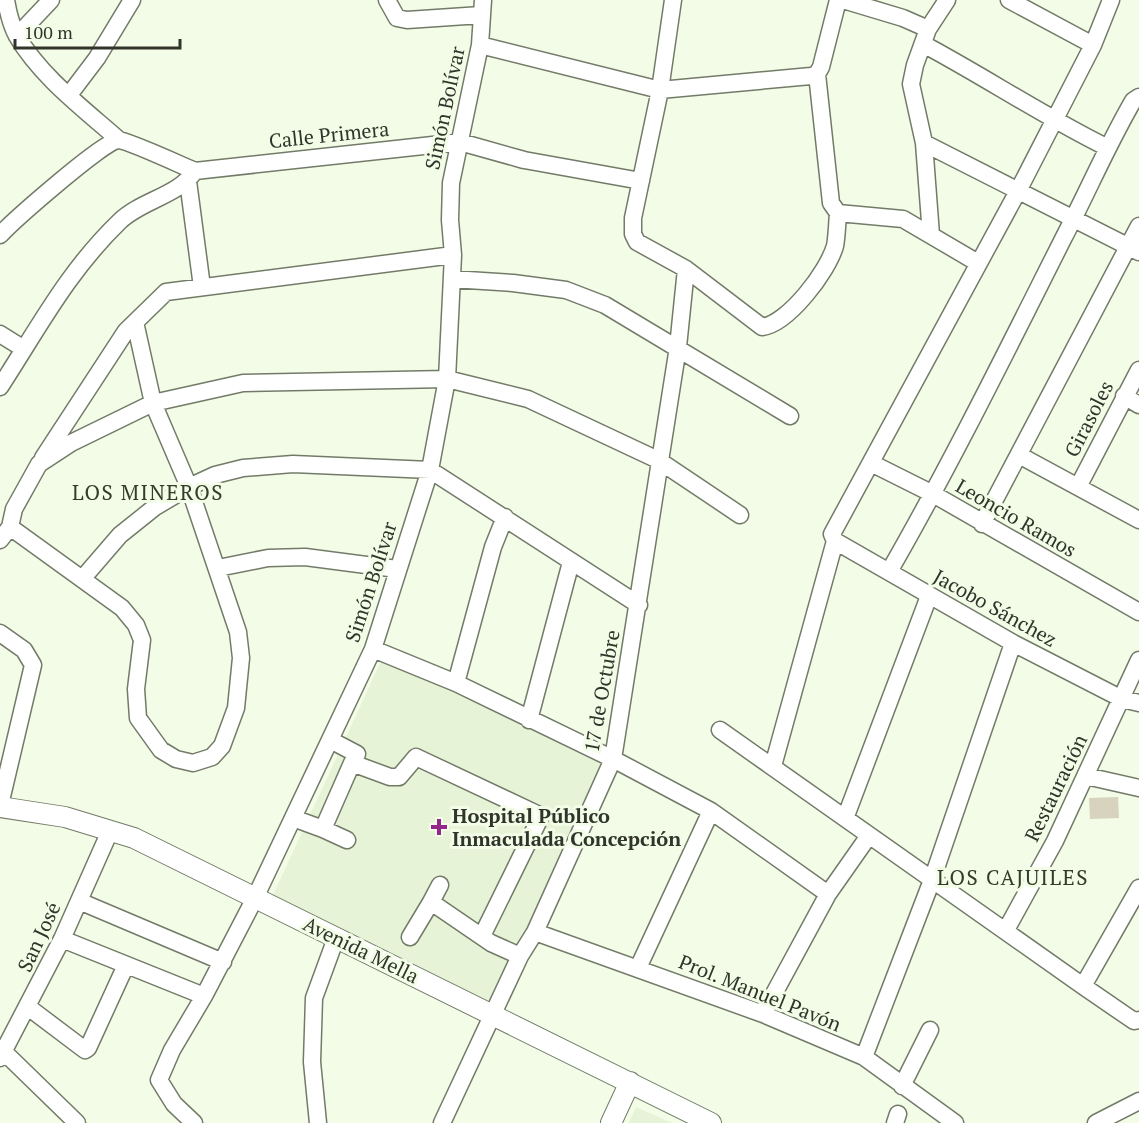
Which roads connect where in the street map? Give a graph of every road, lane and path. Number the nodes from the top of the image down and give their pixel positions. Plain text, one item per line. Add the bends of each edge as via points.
1 (6, 0) edge
2 (51, 0) edge
3 (132, 0) edge
4 (387, 0) edge
5 (673, 0) edge
6 (838, 0) edge
7 (843, 0) edge
8 (947, 0) edge
9 (1009, 0) edge
10 (1111, 0) edge
11 (482, 8) edge
12 (17, 36) junction
13 (925, 37) junction
14 (480, 45) junction
15 (1093, 45) junction
16 (817, 74) junction
17 (660, 90) junction
18 (69, 95) junction
19 (1139, 97) edge
20 (1053, 121) junction
21 (119, 140) junction
22 (460, 142) junction
23 (924, 143) junction
24 (1106, 147) junction
25 (192, 176) junction
26 (641, 181) junction
27 (1018, 190) junction
28 (838, 213) junction
29 (1074, 219) junction
30 (1139, 226) edge
31 (0, 234) edge
32 (931, 236) junction
33 (1134, 250) edge
34 (453, 255) junction
35 (978, 263) junction
36 (686, 269) junction
37 (452, 279) junction
38 (202, 287) junction
39 (135, 322) junction
40 (0, 334) edge
41 (678, 347) junction
42 (24, 349) junction
43 (1139, 370) edge
44 (447, 379) junction
45 (0, 387) edge
46 (1124, 396) junction
47 (153, 403) junction
48 (1139, 405) edge
49 (790, 416) dead end
50 (1019, 455) junction
51 (658, 460) junction
52 (871, 462) junction
53 (39, 464) junction
54 (430, 470) junction
55 (189, 487) junction
56 (1078, 487) junction
57 (933, 494) junction
58 (740, 515) dead end
59 (505, 518) junction
60 (1139, 520) edge
61 (982, 524) junction
62 (5, 534) edge
63 (835, 541) junction
64 (571, 562) junction
65 (218, 567) junction
66 (397, 569) junction
67 (890, 570) junction
68 (82, 579) junction
69 (929, 597) junction
70 (639, 605) junction
71 (1139, 612) edge
72 (0, 633) edge
73 (1013, 643) junction
74 (373, 649) junction
75 (1139, 660) edge
76 (456, 683) junction
77 (1122, 699) junction
78 (1139, 703) edge
79 (529, 720) junction
80 (720, 730) dead end
81 (338, 744) dead end
82 (613, 759) junction
83 (352, 763) junction
84 (773, 766) junction
85 (1086, 776) junction
86 (1139, 788) edge
87 (0, 806) edge
88 (711, 812) junction
89 (846, 816) junction
90 (293, 818) junction
91 (323, 829) junction
92 (110, 831) junction
93 (868, 837) junction
94 (346, 840) dead end
95 (932, 880) junction
96 (440, 885) dead end
97 (1139, 888) edge
98 (828, 894) junction
99 (255, 898) junction
100 (79, 901) junction
101 (431, 902) junction
102 (1006, 930) junction
103 (535, 932) junction
104 (482, 936) junction
105 (410, 937) dead end
106 (336, 938) junction
107 (62, 939) junction
108 (520, 956) junction
109 (223, 962) junction
110 (126, 965) junction
111 (638, 968) junction
112 (1083, 986) junction
113 (204, 996) junction
114 (28, 1007) junction
115 (763, 1014) junction
116 (492, 1017) junction
117 (1139, 1020) edge
118 (930, 1030) dead end
119 (1, 1053) edge
120 (864, 1057) junction
121 (630, 1082) junction
122 (902, 1086) junction
123 (1139, 1101) edge
124 (77, 1123) edge
125 (194, 1123) edge
126 (318, 1123) edge
127 (442, 1123) edge
128 (611, 1123) edge
129 (711, 1123) edge
130 (955, 1123) edge
131 (1096, 1123) edge

1 - 12 street
2 - 12 street
3 - 18 street
4 - 11 street via 397,18 407,20
5 - 17 street
6 - 16 street
7 - 13 street via 903,18
8 - 13 street
9 - 15 street
10 - 15 street
11 - 14 street, Simón Bolívar
12 - 18 street
13 - 20 street
13 - 23 street via 911,84
14 - 17 street
14 - 22 street, Simón Bolívar
15 - 20 street
16 - 17 street
16 - 28 street via 831,203
17 - 26 street
18 - 21 street
19 - 24 street
20 - 24 street
20 - 27 street
21 - 25 street
21 - 31 street via 106,144
22 - 25 street, Calle Primera
22 - 26 street, Calle Primera via 524,160
22 - 34 street, Simón Bolívar via 451,183
23 - 27 street
23 - 32 street
24 - 29 street
25 - 38 street
25 - 42 street, Calle Primera via 130,212 94,245
26 - 36 street via 633,218 637,242
27 - 29 street
27 - 35 street
28 - 32 street via 903,219
28 - 36 street via 835,245 827,267 793,308 770,327 753,321
29 - 33 street
29 - 57 street
30 - 33 street
32 - 35 street
33 - 50 street
34 - 37 street, Simón Bolívar
34 - 38 street
35 - 52 street
36 - 41 street, 17 de Octubre
37 - 41 street via 566,290 606,304
37 - 44 street, Simón Bolívar
38 - 39 street via 166,292
39 - 47 street
39 - 53 street
40 - 42 street
41 - 49 street
41 - 51 street, 17 de Octubre
42 - 45 street, Calle Primera
43 - 46 street, Girasoles
44 - 47 street via 243,383
44 - 51 street via 528,399
44 - 54 street, Simón Bolívar
46 - 48 street
46 - 56 street, Girasoles
47 - 53 street via 71,443
47 - 55 street
50 - 56 street
50 - 61 street
51 - 58 street
51 - 70 street, 17 de Octubre
52 - 57 street, Leoncio Ramos
52 - 63 street via 832,534
53 - 62 street
54 - 55 street via 293,465 243,468
54 - 59 street
54 - 66 street, Simón Bolívar
55 - 65 street
55 - 68 street via 155,507 120,536
56 - 60 street
57 - 61 street, Leoncio Ramos
57 - 67 street
59 - 64 street
59 - 76 street
61 - 71 street, Leoncio Ramos
62 - 68 street
63 - 67 street, Jacobo Sánchez
63 - 84 street
64 - 70 street
64 - 79 street
65 - 66 street via 305,556
65 - 68 street via 238,632 241,658 236,708 222,746 212,757 193,763 161,750 138,718 136,689 142,640 136,625 122,608
66 - 74 street, Simón Bolívar
67 - 69 street, Jacobo Sánchez
69 - 73 street, Jacobo Sánchez
69 - 89 street
70 - 82 street, 17 de Octubre
72 - 87 street via 24,650 33,666
73 - 77 street, Jacobo Sánchez
73 - 95 street
74 - 76 street
74 - 90 street, Simón Bolívar
75 - 77 street, Restauración
76 - 79 street
77 - 78 street, Jacobo Sánchez
77 - 85 street, Restauración
79 - 82 street
80 - 84 street
81 - 83 street via 357,754
82 - 88 street
82 - 103 street, 17 de Octubre
83 - 91 street
83 - 104 street via 399,777 418,752 537,814 540,818
84 - 89 street
85 - 86 street
85 - 102 street, Restauración
87 - 92 main road, Avenida Mella via 66,817
88 - 98 street
88 - 111 street
89 - 93 street
90 - 91 street
90 - 99 street, Simón Bolívar
91 - 94 street
92 - 99 main road, Avenida Mella via 134,838
92 - 100 street, San José
93 - 95 street
93 - 98 street
95 - 102 street
95 - 120 street
96 - 101 street
97 - 112 street
98 - 115 street
99 - 106 main road, Avenida Mella
99 - 109 street, Simón Bolívar
100 - 107 street, San José
100 - 109 street
101 - 104 street
101 - 105 street
102 - 112 street
103 - 108 street, 17 de Octubre
103 - 111 street, Prol. Manuel Pavón
104 - 108 street
106 - 116 main road, Avenida Mella
106 - 126 street via 314,998 312,1062
107 - 110 street
107 - 114 street, San José
108 - 116 street, 17 de Octubre
109 - 113 street, Simón Bolívar
110 - 113 street
110 - 114 street via 85,1050
111 - 115 street, Prol. Manuel Pavón
112 - 117 street via 1134,1021
113 - 125 street, Simón Bolívar via 159,1080 174,1104
114 - 119 street, San José
115 - 120 street, Prol. Manuel Pavón
116 - 121 main road, Avenida Mella
116 - 127 street, 17 de Octubre
118 - 122 street
119 - 124 street
120 - 122 street, Prol. Manuel Pavón
121 - 128 main road
121 - 129 main road, Avenida Mella
122 - 130 street, Prol. Manuel Pavón
123 - 131 street

